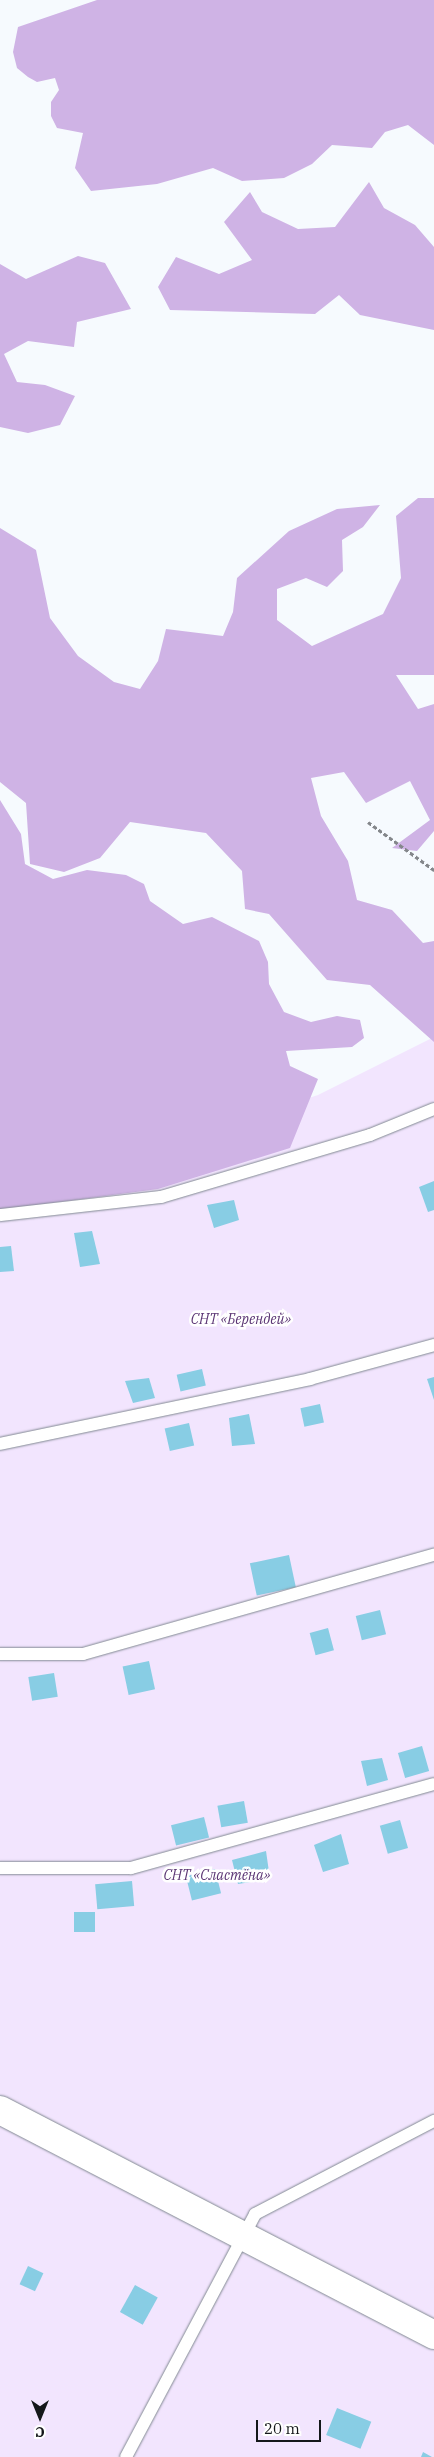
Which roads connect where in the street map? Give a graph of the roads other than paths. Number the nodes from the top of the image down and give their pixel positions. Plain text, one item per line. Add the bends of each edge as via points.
1 (434, 1109) edge
2 (0, 1215) edge
3 (434, 1344) edge
4 (0, 1444) edge
5 (434, 1555) edge
6 (0, 1654) edge
7 (434, 1784) edge
8 (0, 1868) edge
9 (0, 2110) edge
10 (434, 2121) edge
11 (242, 2235) junction
12 (434, 2335) edge
13 (126, 2457) edge

1 - 2 lane via 370,1134 161,1197
3 - 4 lane via 310,1379
5 - 6 lane via 83,1654
7 - 8 lane via 131,1868
9 - 11 street
10 - 11 lane via 255,2214
11 - 12 street
11 - 13 lane

